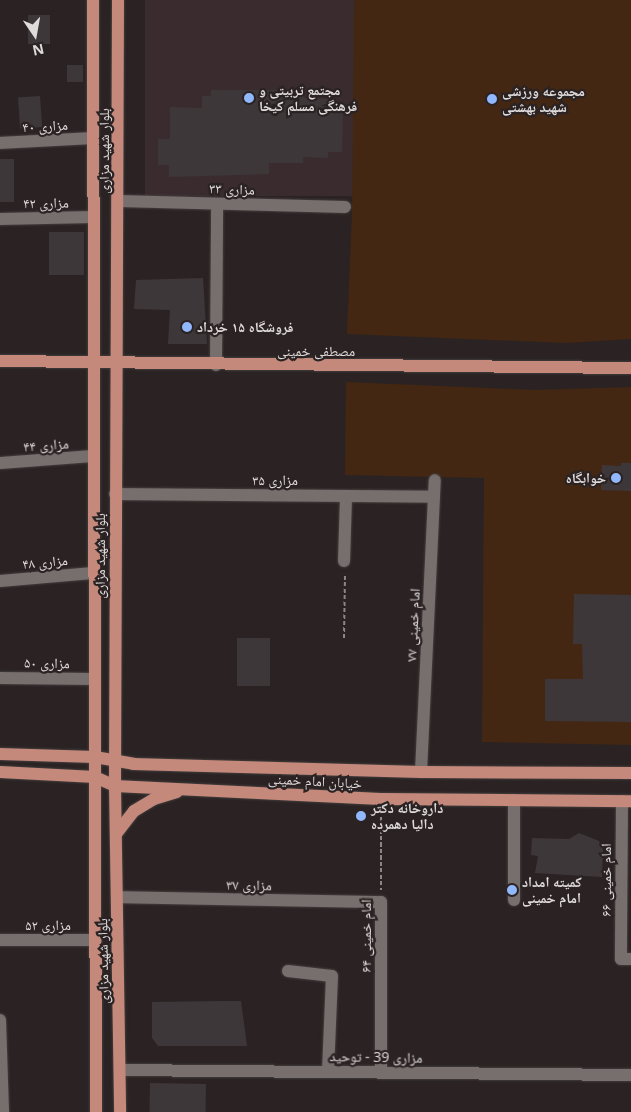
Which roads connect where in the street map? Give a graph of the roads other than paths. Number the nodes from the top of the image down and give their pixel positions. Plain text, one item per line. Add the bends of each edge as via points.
1 (93, 0) edge
2 (118, 0) edge
3 (92, 138) junction
4 (0, 143) edge
5 (119, 201) junction
6 (217, 204) junction
7 (345, 207) dead end
8 (92, 217) junction
9 (0, 219) edge
10 (0, 360) edge
11 (92, 362) junction
12 (115, 363) junction
13 (216, 365) junction
14 (631, 368) edge
15 (93, 456) junction
16 (0, 463) edge
17 (435, 480) dead end
18 (115, 494) junction
19 (346, 496) junction
20 (434, 497) junction
21 (344, 561) road end
22 (93, 573) junction
23 (0, 581) edge
24 (0, 678) edge
25 (94, 679) junction
26 (0, 754) edge
27 (95, 757) junction
28 (115, 761) junction
29 (0, 772) edge
30 (421, 772) junction
31 (631, 773) edge
32 (95, 777) junction
33 (115, 786) junction
34 (186, 789) junction
35 (514, 800) junction
36 (626, 801) edge
37 (116, 834) junction
38 (626, 874) edge
39 (117, 897) junction
40 (514, 900) dead end
41 (381, 902) joint
42 (0, 940) edge
43 (96, 940) junction
44 (626, 959) edge
45 (288, 972) dead end
46 (0, 1020) edge
47 (120, 1070) junction
48 (328, 1072) junction
49 (381, 1072) junction
50 (631, 1075) edge
51 (3, 1112) edge
52 (96, 1112) edge
53 (120, 1112) edge

1 - 3 main road, بلوار شهید مزاری
2 - 5 main road, بلوار شهید مزاری
3 - 4 street, مزاری ۴۰
3 - 8 main road, بلوار شهید مزاری
5 - 6 street, مزاری ۳۳
5 - 12 main road, بلوار شهید مزاری
6 - 7 street, مزاری ۳۳
6 - 13 street
8 - 9 street, مزاری ۴۲
8 - 11 main road, بلوار شهید مزاری
10 - 11 main road, مصطفی خمینی
11 - 12 main road, مصطفی خمینی
11 - 15 main road, بلوار شهید مزاری
12 - 13 main road, مصطفی خمینی
12 - 18 main road, بلوار شهید مزاری
13 - 14 main road, مصطفی خمینی
15 - 16 street, مزاری ۴۴
15 - 22 main road, بلوار شهید مزاری
17 - 20 street, امام خمینی ۷۷
18 - 19 street, مزاری ۳۵
18 - 28 main road, بلوار شهید مزاری
19 - 20 street, مزاری ۳۵
19 - 21 street
20 - 30 street, امام خمینی ۷۷
22 - 23 street, مزاری ۴۸
22 - 25 main road, بلوار شهید مزاری
24 - 25 street, مزاری ۵۰
25 - 27 main road, بلوار شهید مزاری
26 - 27 main road, خیابان امام خمینی
27 - 28 main road, خیابان امام خمینی
27 - 32 main road, بلوار شهید مزاری
28 - 30 main road, خیابان امام خمینی
28 - 33 main road, بلوار شهید مزاری
29 - 32 main road, خیابان امام خمینی
30 - 31 main road, خیابان امام خمینی
32 - 33 main road, خیابان امام خمینی
32 - 43 main road, بلوار شهید مزاری
33 - 34 main road, خیابان امام خمینی
33 - 37 main road, بلوار شهید مزاری
34 - 35 main road, خیابان امام خمینی via 381,799
34 - 37 main road via 154,799 134,812
35 - 36 main road, خیابان امام خمینی
35 - 40 street
36 - 38 street, امام خمینی ۶۶
37 - 39 main road, بلوار شهید مزاری
38 - 44 street, امام خمینی ۶۶
39 - 41 street, مزاری ۳۷
39 - 47 main road, بلوار شهید مزاری
41 - 49 street, امام خمینی ۶۴
42 - 43 street, مزاری ۵۲
43 - 52 main road, بلوار شهید مزاری
45 - 48 street via 332,976
46 - 51 street
47 - 48 street, مزاری 39 - توحید
47 - 53 main road, بلوار شهید مزاری
48 - 49 street, مزاری 39 - توحید
49 - 50 street, مزاری 39 - توحید

